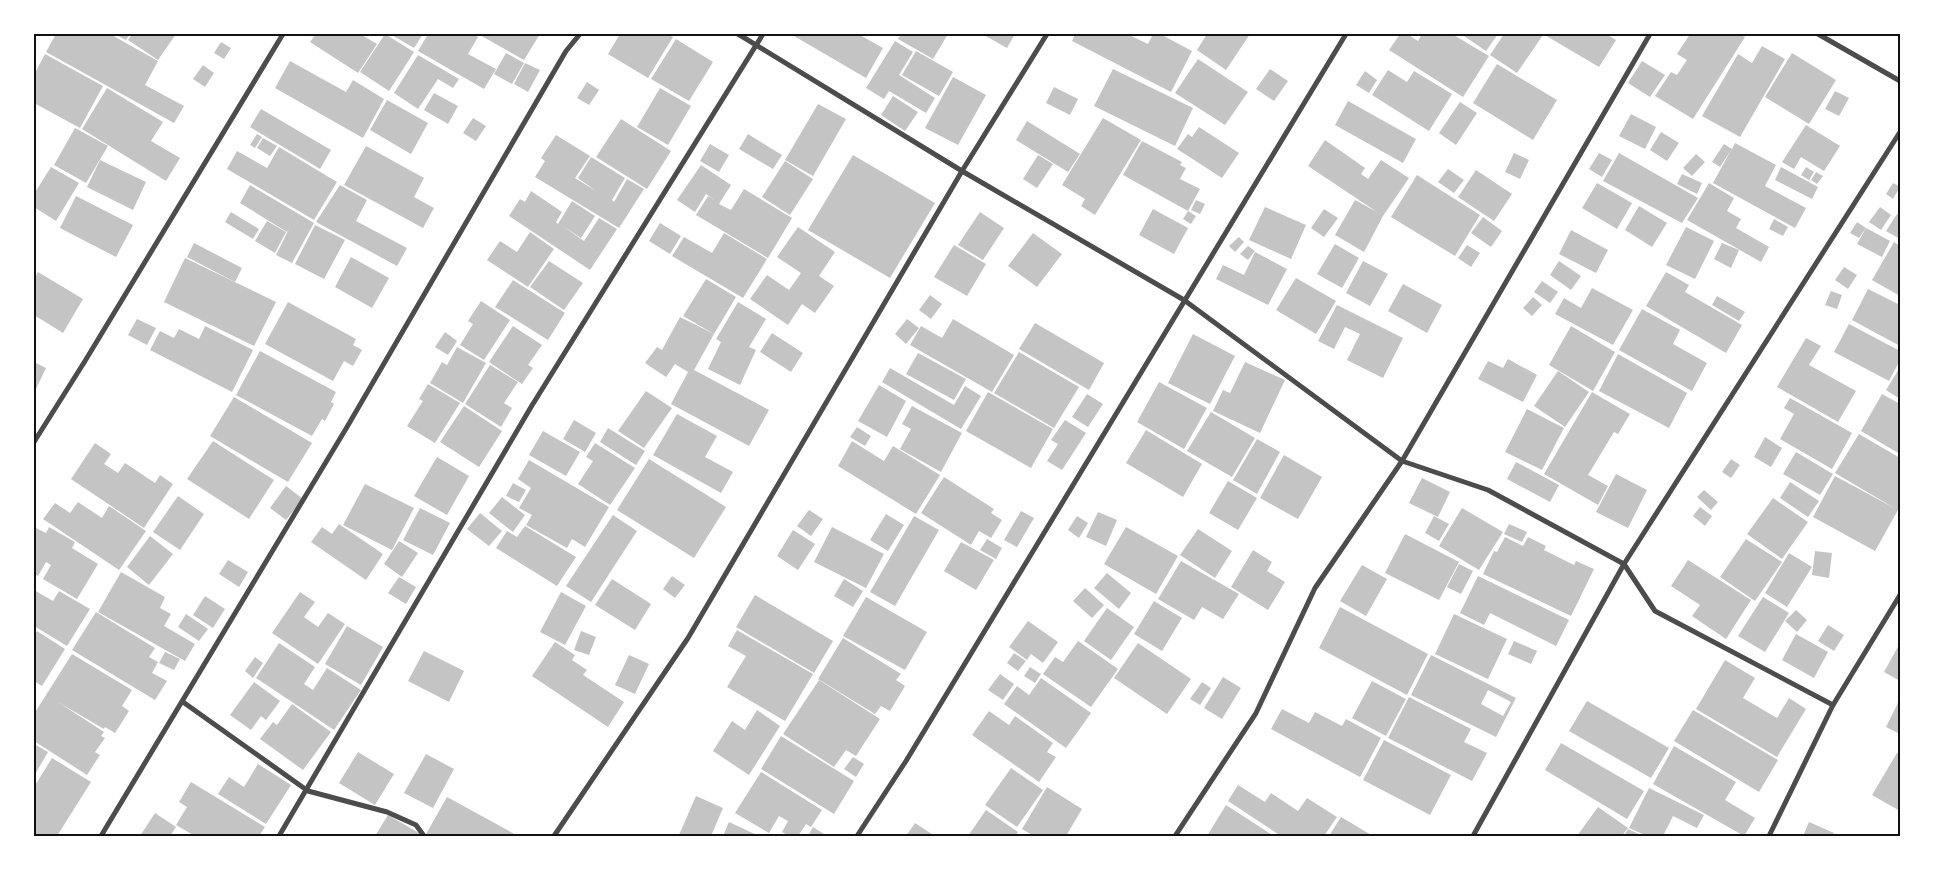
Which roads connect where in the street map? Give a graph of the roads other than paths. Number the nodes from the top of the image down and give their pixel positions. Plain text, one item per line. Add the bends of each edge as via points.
1 (283, 34) edge
2 (580, 34) edge
3 (738, 34) edge
4 (763, 34) edge
5 (1047, 34) edge
6 (1346, 34) edge
7 (1650, 34) edge
8 (1818, 34) edge
9 (756, 45) junction
10 (1900, 81) edge
11 (1900, 132) edge
12 (962, 171) junction
13 (1184, 300) junction
14 (34, 442) edge
15 (1402, 461) junction
16 (1624, 564) junction
17 (1900, 595) edge
18 (182, 702) junction
19 (1833, 705) junction
20 (308, 791) junction
21 (101, 836) edge
22 (279, 836) edge
23 (424, 836) edge
24 (554, 836) edge
25 (857, 836) edge
26 (1175, 836) edge
27 (1473, 836) edge
28 (1769, 836) edge

1 - 14 street
2 - 18 street via 566,51
3 - 9 street
4 - 9 street
5 - 12 street
6 - 13 street
7 - 15 street
8 - 10 street
9 - 12 street
9 - 20 street via 531,407
11 - 16 street
12 - 13 street
12 - 24 street via 688,638
13 - 15 street
13 - 25 street via 906,761
15 - 16 street via 1488,490
15 - 26 street via 1315,588 1256,713
16 - 19 street via 1655,611
16 - 27 street
17 - 19 street
18 - 20 street
18 - 21 street
19 - 28 street
20 - 22 street
20 - 23 street via 387,812 416,825

